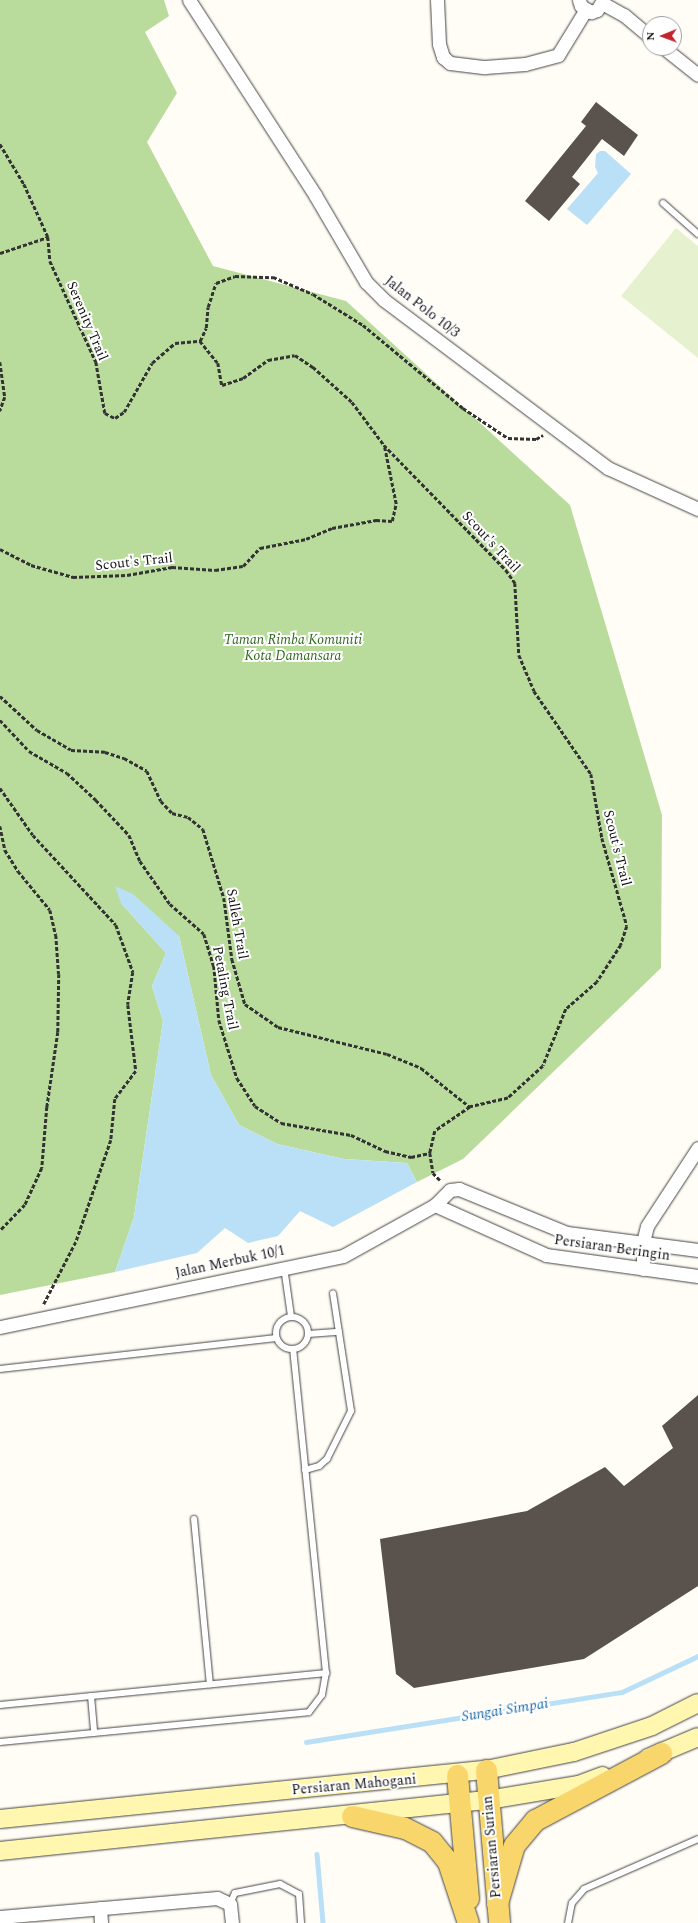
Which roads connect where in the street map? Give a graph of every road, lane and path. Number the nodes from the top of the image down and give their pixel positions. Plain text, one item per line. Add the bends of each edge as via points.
1 (189, 0) edge
2 (437, 0) edge
3 (602, 2) edge
4 (582, 5) edge
5 (642, 31) edge
6 (674, 56) edge
7 (698, 76) edge
8 (0, 144) edge
9 (663, 202) dead end
10 (698, 234) edge
11 (48, 237) junction
12 (0, 253) edge
13 (200, 341) junction
14 (0, 362) edge
15 (0, 411) edge
16 (556, 429) junction
17 (384, 445) junction
18 (698, 510) edge
19 (0, 549) edge
20 (0, 696) edge
21 (0, 720) edge
22 (0, 788) edge
23 (0, 826) edge
24 (470, 1107) junction
25 (698, 1148) edge
26 (430, 1153) junction
27 (450, 1190) junction
28 (435, 1204) junction
29 (0, 1231) edge
30 (643, 1242) junction
31 (698, 1250) edge
32 (284, 1267) junction
33 (643, 1269) junction
34 (698, 1276) edge
35 (333, 1293) dead end
36 (291, 1316) junction
37 (37, 1319) junction
38 (0, 1327) edge
39 (339, 1332) junction
40 (308, 1334) junction
41 (276, 1338) junction
42 (293, 1350) junction
43 (0, 1369) edge
44 (305, 1470) junction
45 (194, 1519) dead end
46 (326, 1672) junction
47 (210, 1684) junction
48 (91, 1696) junction
49 (698, 1703) edge
50 (0, 1705) edge
51 (94, 1733) junction
52 (698, 1737) edge
53 (0, 1742) edge
54 (661, 1753) junction
55 (486, 1770) junction
56 (457, 1775) junction
57 (488, 1800) junction
58 (459, 1804) junction
59 (352, 1816) junction
60 (0, 1819) edge
61 (698, 1840) edge
62 (0, 1851) edge
63 (230, 1904) junction
64 (100, 1908) junction
65 (498, 1913) edge
66 (0, 1917) edge
67 (101, 1923) edge
68 (232, 1923) edge
69 (301, 1923) edge
70 (469, 1923) edge
71 (568, 1923) edge

1 - 16 street, Jalan Polo 10/3 via 315,195 366,282 384,300
2 - 4 street via 439,44 443,57 450,63 485,67 525,64 558,55
3 - 4 street via 597,10
3 - 5 street
6 - 7 street
8 - 11 path, Serenity Trail via 24,184
9 - 10 lane
11 - 12 path
11 - 13 path, Serenity Trail via 50,261 96,362 105,413 115,418 124,412 152,363 175,342
13 - 16 path via 206,328 208,307 216,283 235,276 273,277 313,294 363,325 463,408 508,438 536,439
13 - 17 path via 218,364 222,385 243,378 268,360 295,355 313,367 352,402
14 - 15 path via 5,397
16 - 18 street, Jalan Polo 10/3 via 608,468
17 - 19 path, Scout's Trail via 396,504 392,521 376,520 332,528 306,539 260,548 243,566 215,570 172,567 127,575 73,577 32,565
17 - 24 path, Scout's Trail via 515,582 519,655 534,690 591,774 602,838 627,926 621,944 597,982 566,1010 543,1066 508,1098
20 - 24 path, Salleh Trail via 37,730 71,750 105,752 124,758 147,771 164,805 172,812 188,816 203,829 224,898 232,959 245,1004 278,1027 387,1054 420,1068
21 - 26 path, Petaling Trail via 29,751 67,773 96,800 129,835 140,861 170,904 204,934 214,966 219,1020 237,1078 256,1106 281,1123 351,1135 385,1151 411,1157
22 - 37 path via 33,835 116,925 133,972 128,1005 136,1071 115,1099 111,1140 76,1242
23 - 29 path via 9,857 50,910 56,935 59,974 58,1032 47,1107 42,1168 25,1205
24 - 26 path, Scout's Trail via 435,1131
25 - 30 street via 647,1226
26 - 27 path, Scout's Trail via 433,1173
27 - 28 street, Jalan Merbuk 10/1
27 - 30 street, Persiaran Beringin via 459,1189 566,1233
28 - 32 street, Jalan Merbuk 10/1 via 343,1256
28 - 33 street, Persiaran Beringin via 546,1255
30 - 31 street, Persiaran Beringin
30 - 33 street
32 - 36 lane
32 - 37 street, Jalan Merbuk 10/1
33 - 34 street, Persiaran Beringin
35 - 39 lane
36 - 40 lane via 305,1324
36 - 41 lane via 278,1323
37 - 38 street, Jalan Merbuk 10/1
39 - 40 lane
39 - 44 lane via 351,1411 327,1459 319,1466
40 - 42 lane via 304,1345
41 - 42 lane via 282,1347
41 - 43 lane
42 - 44 lane
44 - 46 lane
45 - 47 lane
46 - 47 lane
46 - 51 lane via 322,1694 309,1712
47 - 48 lane
48 - 50 lane
48 - 51 lane
49 - 55 main road, Persiaran Mahogani via 652,1726 574,1752
51 - 53 lane
52 - 54 main road, Persiaran Mahogani
54 - 57 main road, Persiaran Mahogani via 579,1785
54 - 65 main road via 535,1820 514,1845
55 - 56 main road, Persiaran Mahogani
55 - 57 main road, Persiaran Surian
56 - 58 main road, Persiaran Surian
56 - 60 main road, Persiaran Mahogani
57 - 58 main road, Persiaran Mahogani
57 - 65 main road, Persiaran Surian
58 - 59 main road, Persiaran Mahogani
58 - 70 main road, Persiaran Surian
59 - 62 main road, Persiaran Mahogani
59 - 70 main road via 406,1828 432,1842 448,1862
61 - 71 lane via 584,1889 572,1903
63 - 64 street via 217,1898
63 - 68 street
63 - 69 lane via 235,1893 280,1884 299,1894
64 - 66 street
64 - 67 street

